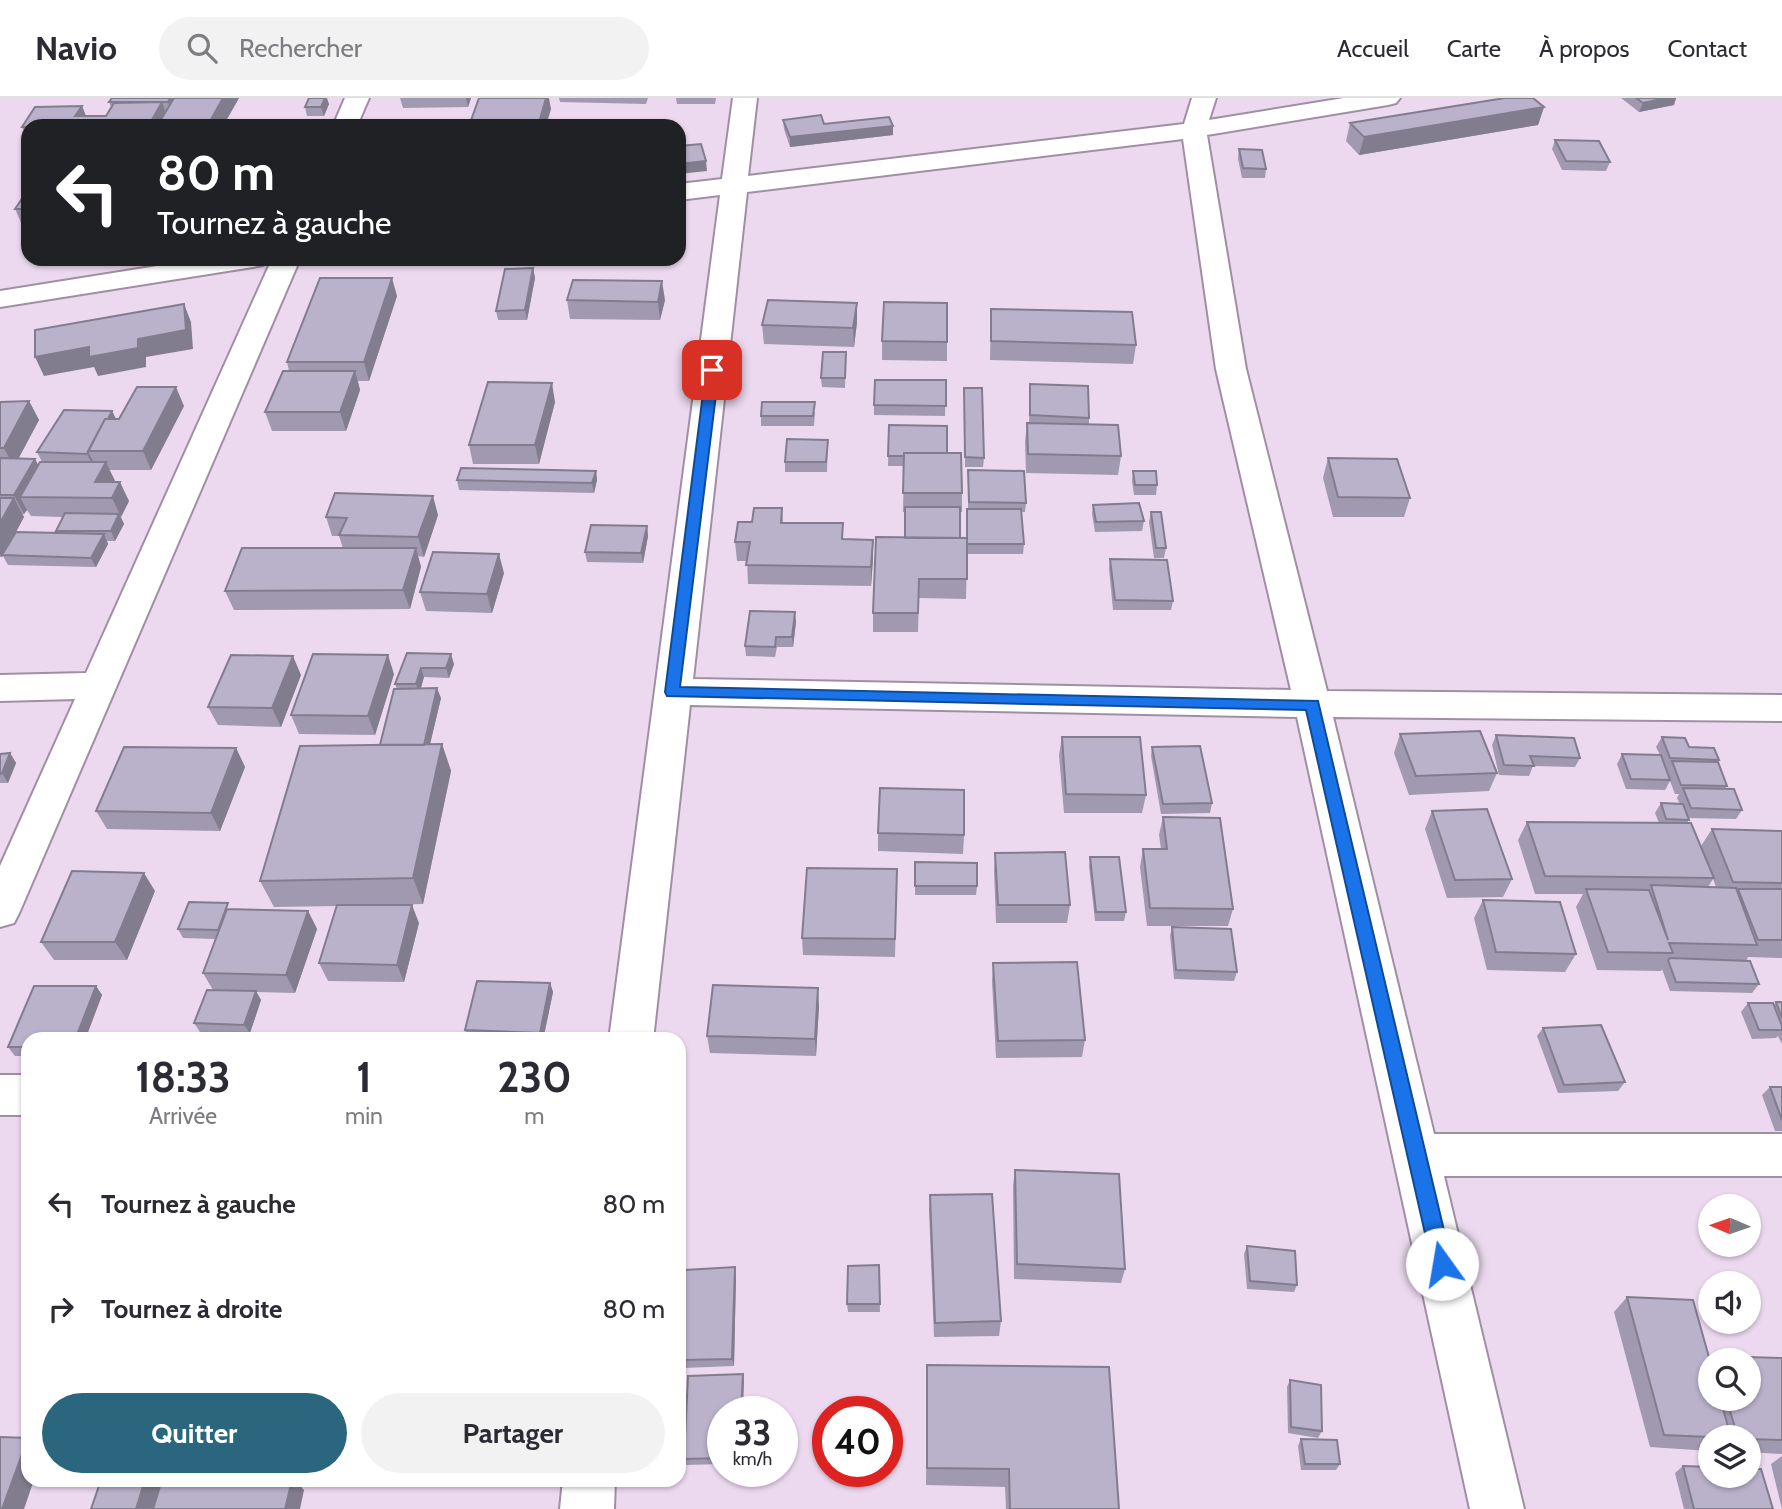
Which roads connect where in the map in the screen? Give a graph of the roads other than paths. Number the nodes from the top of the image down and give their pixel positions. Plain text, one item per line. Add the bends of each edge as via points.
1 (357, 98) edge
2 (745, 98) edge
3 (1388, 98) edge
4 (1199, 114) edge
5 (348, 119) edge
6 (736, 183) junction
7 (686, 191) edge
8 (209, 266) edge
9 (283, 266) edge
10 (0, 299) edge
11 (98, 686) junction
12 (0, 688) edge
13 (672, 692) junction
14 (1312, 704) junction
15 (1782, 708) edge
16 (0, 911) edge
17 (632, 1032) edge
18 (0, 1095) edge
19 (21, 1095) edge
20 (1417, 1155) junction
21 (1782, 1155) edge
22 (589, 1487) edge
23 (587, 1509) edge
24 (1497, 1509) edge

1 - 5 street
2 - 6 street
3 - 4 street
4 - 6 street
4 - 14 street via 1231,369
6 - 7 street
6 - 13 street
8 - 10 street
9 - 11 street
11 - 12 street
11 - 16 street
13 - 14 street
13 - 17 street
14 - 15 street
14 - 20 street
18 - 19 street
20 - 21 street
20 - 24 street
22 - 23 street

